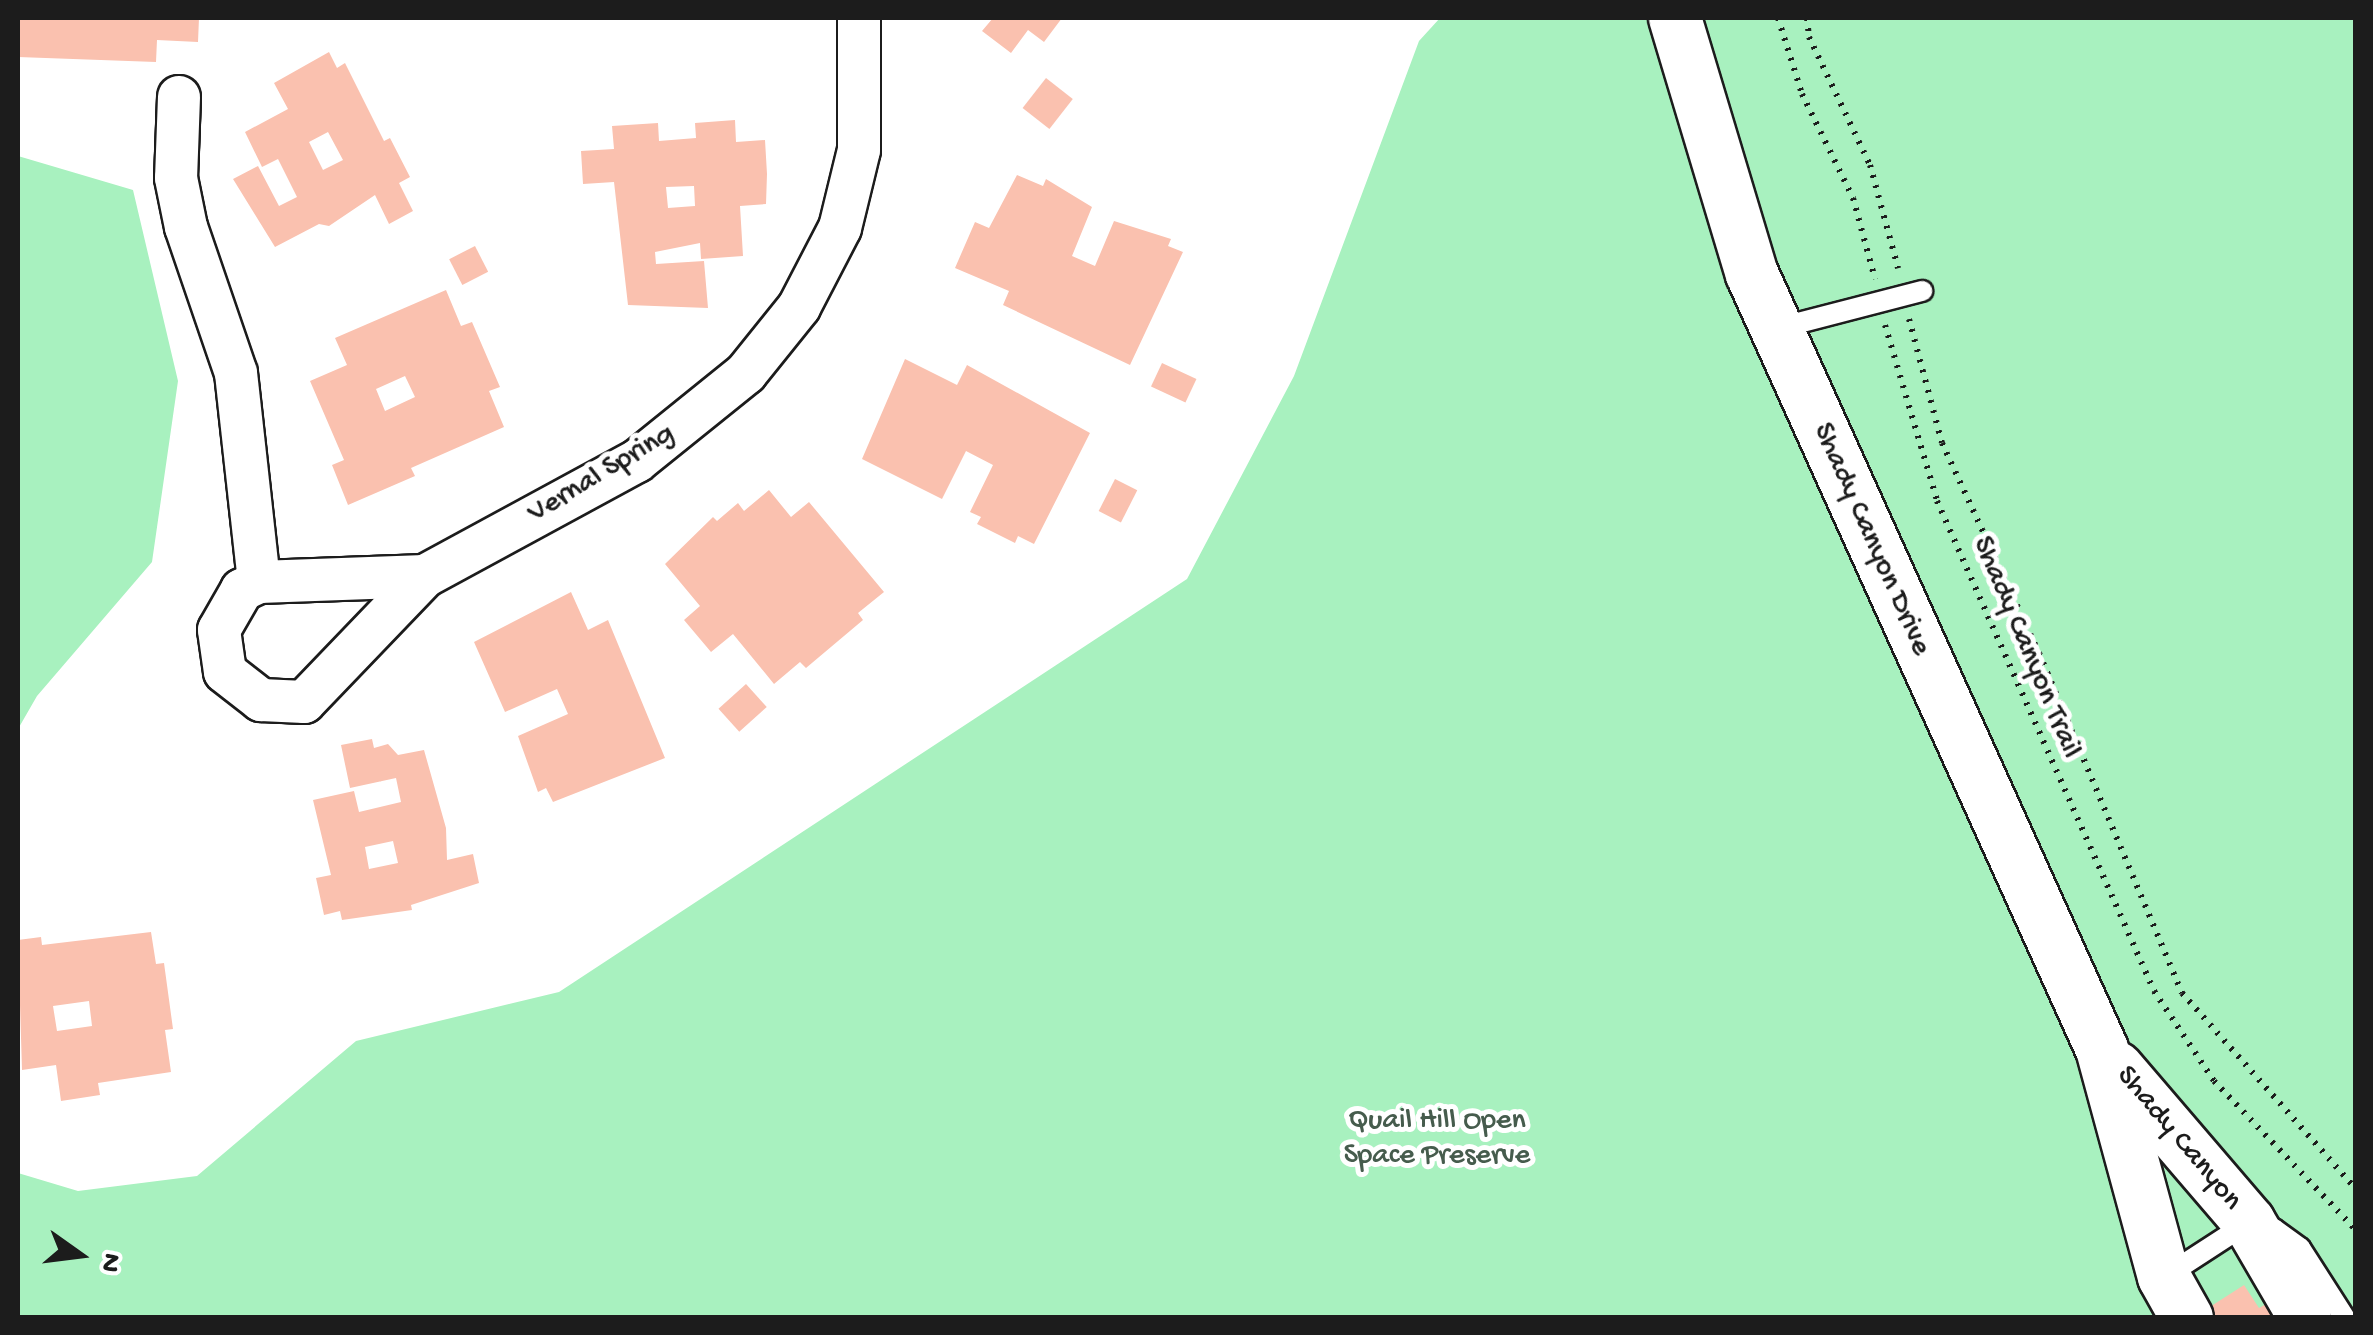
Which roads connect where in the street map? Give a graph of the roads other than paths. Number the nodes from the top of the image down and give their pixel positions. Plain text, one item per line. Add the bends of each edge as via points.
1 (859, 18) edge
2 (1675, 18) edge
3 (180, 98) dead end
4 (1912, 294) road end
5 (1774, 329) junction
6 (425, 576) junction
7 (259, 582) junction
8 (2102, 1050) junction
9 (2248, 1222) junction
10 (2175, 1297) edge
11 (2305, 1318) edge
12 (2344, 1318) edge

1 - 6 street, Vernal Spring via 859,150 840,228 798,307 746,373 637,461
2 - 5 street, Shady Canyon Drive via 1701,121
3 - 7 street via 176,178 236,373
4 - 5 lane
5 - 8 street, Shady Canyon Drive
6 - 7 street, Vernal Spring
6 - 7 street, Vernal Spring via 322,690 283,705 241,688 225,672 220,651 228,610 242,590
8 - 9 street, Shady Canyon
8 - 10 street, Shady Canyon
9 - 10 lane
9 - 11 street, Shady Canyon
9 - 12 lane via 2274,1228 2300,1248

